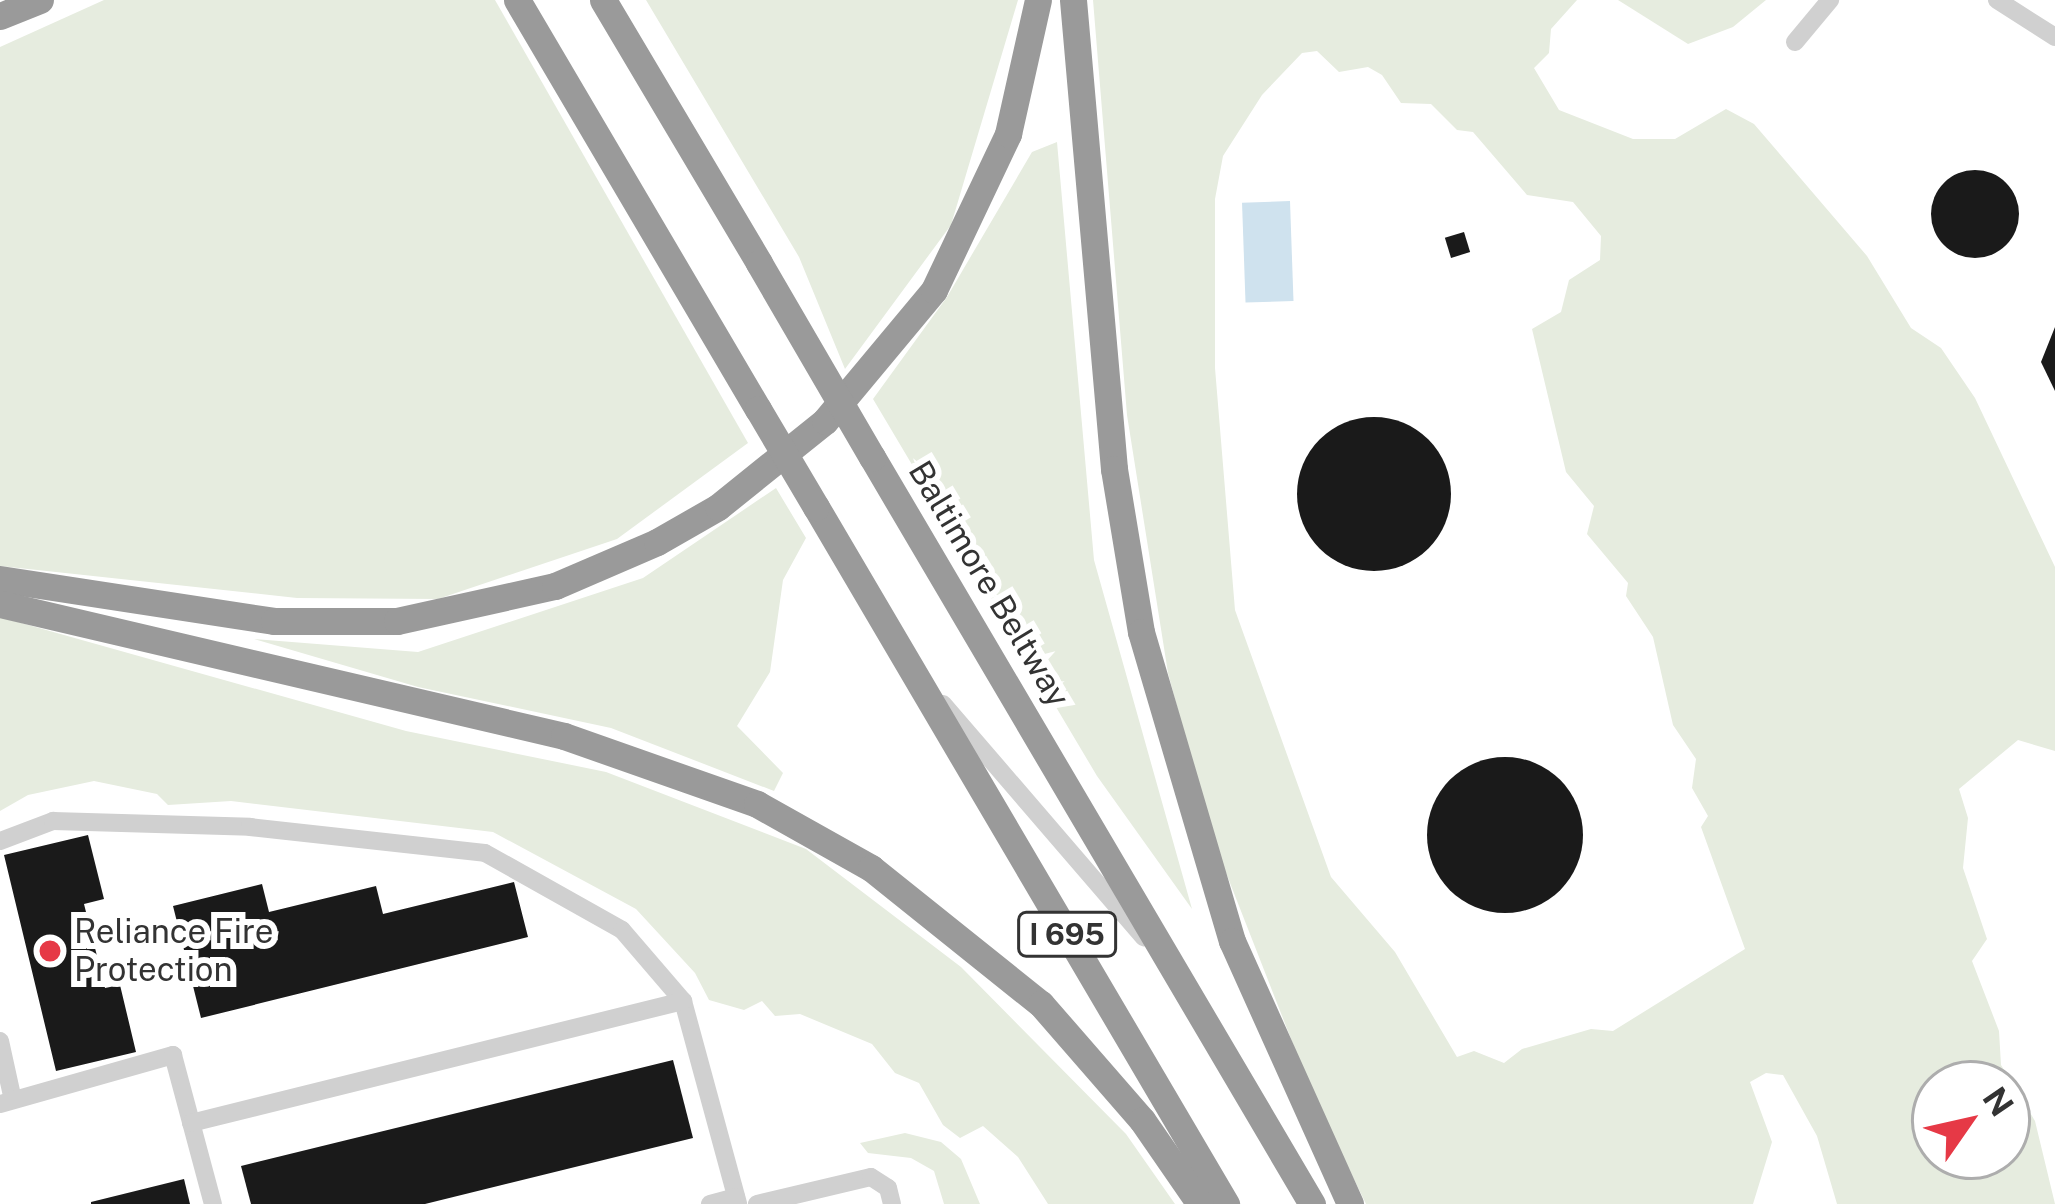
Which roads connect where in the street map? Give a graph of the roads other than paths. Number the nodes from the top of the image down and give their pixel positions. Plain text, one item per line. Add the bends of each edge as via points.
1 (40, 0) edge
2 (603, 0) edge
3 (1038, 0) edge
4 (1073, 0) edge
5 (1830, 0) edge
6 (1997, 0) edge
7 (521, 8) edge
8 (0, 16) edge
9 (2055, 37) edge
10 (1795, 42) dead end
11 (0, 579) edge
12 (0, 604) edge
13 (908, 664) junction
14 (0, 841) edge
15 (1181, 982) junction
16 (683, 1001) junction
17 (0, 1041) edge
18 (7, 1102) edge
19 (191, 1123) junction
20 (789, 1200) edge
21 (737, 1201) edge
22 (213, 1204) edge
23 (710, 1204) edge
24 (758, 1204) edge
25 (892, 1204) edge
26 (1199, 1204) edge
27 (1226, 1204) edge
28 (1312, 1204) edge
29 (1350, 1204) edge

1 - 8 highway
2 - 15 highway, Baltimore Beltway / I 695, bridge
3 - 11 highway via 1008,134 934,290 825,421 718,507 657,542 555,586 397,621 274,621
4 - 29 highway via 1114,469 1141,632 1232,941 1276,1055
5 - 10 lane
6 - 9 lane
7 - 13 highway, I 695, bridge
12 - 26 highway via 564,736 757,804 886,879 1041,1004 1142,1120
13 - 15 lane
13 - 27 highway, I 695
14 - 16 lane via 53,820 262,828 485,853 622,930
15 - 28 highway, Baltimore Beltway / I 695
16 - 19 lane
16 - 21 lane
17 - 18 lane
18 - 19 lane via 173,1055
19 - 22 lane
20 - 24 lane
20 - 25 lane via 871,1177 888,1188
21 - 23 lane

